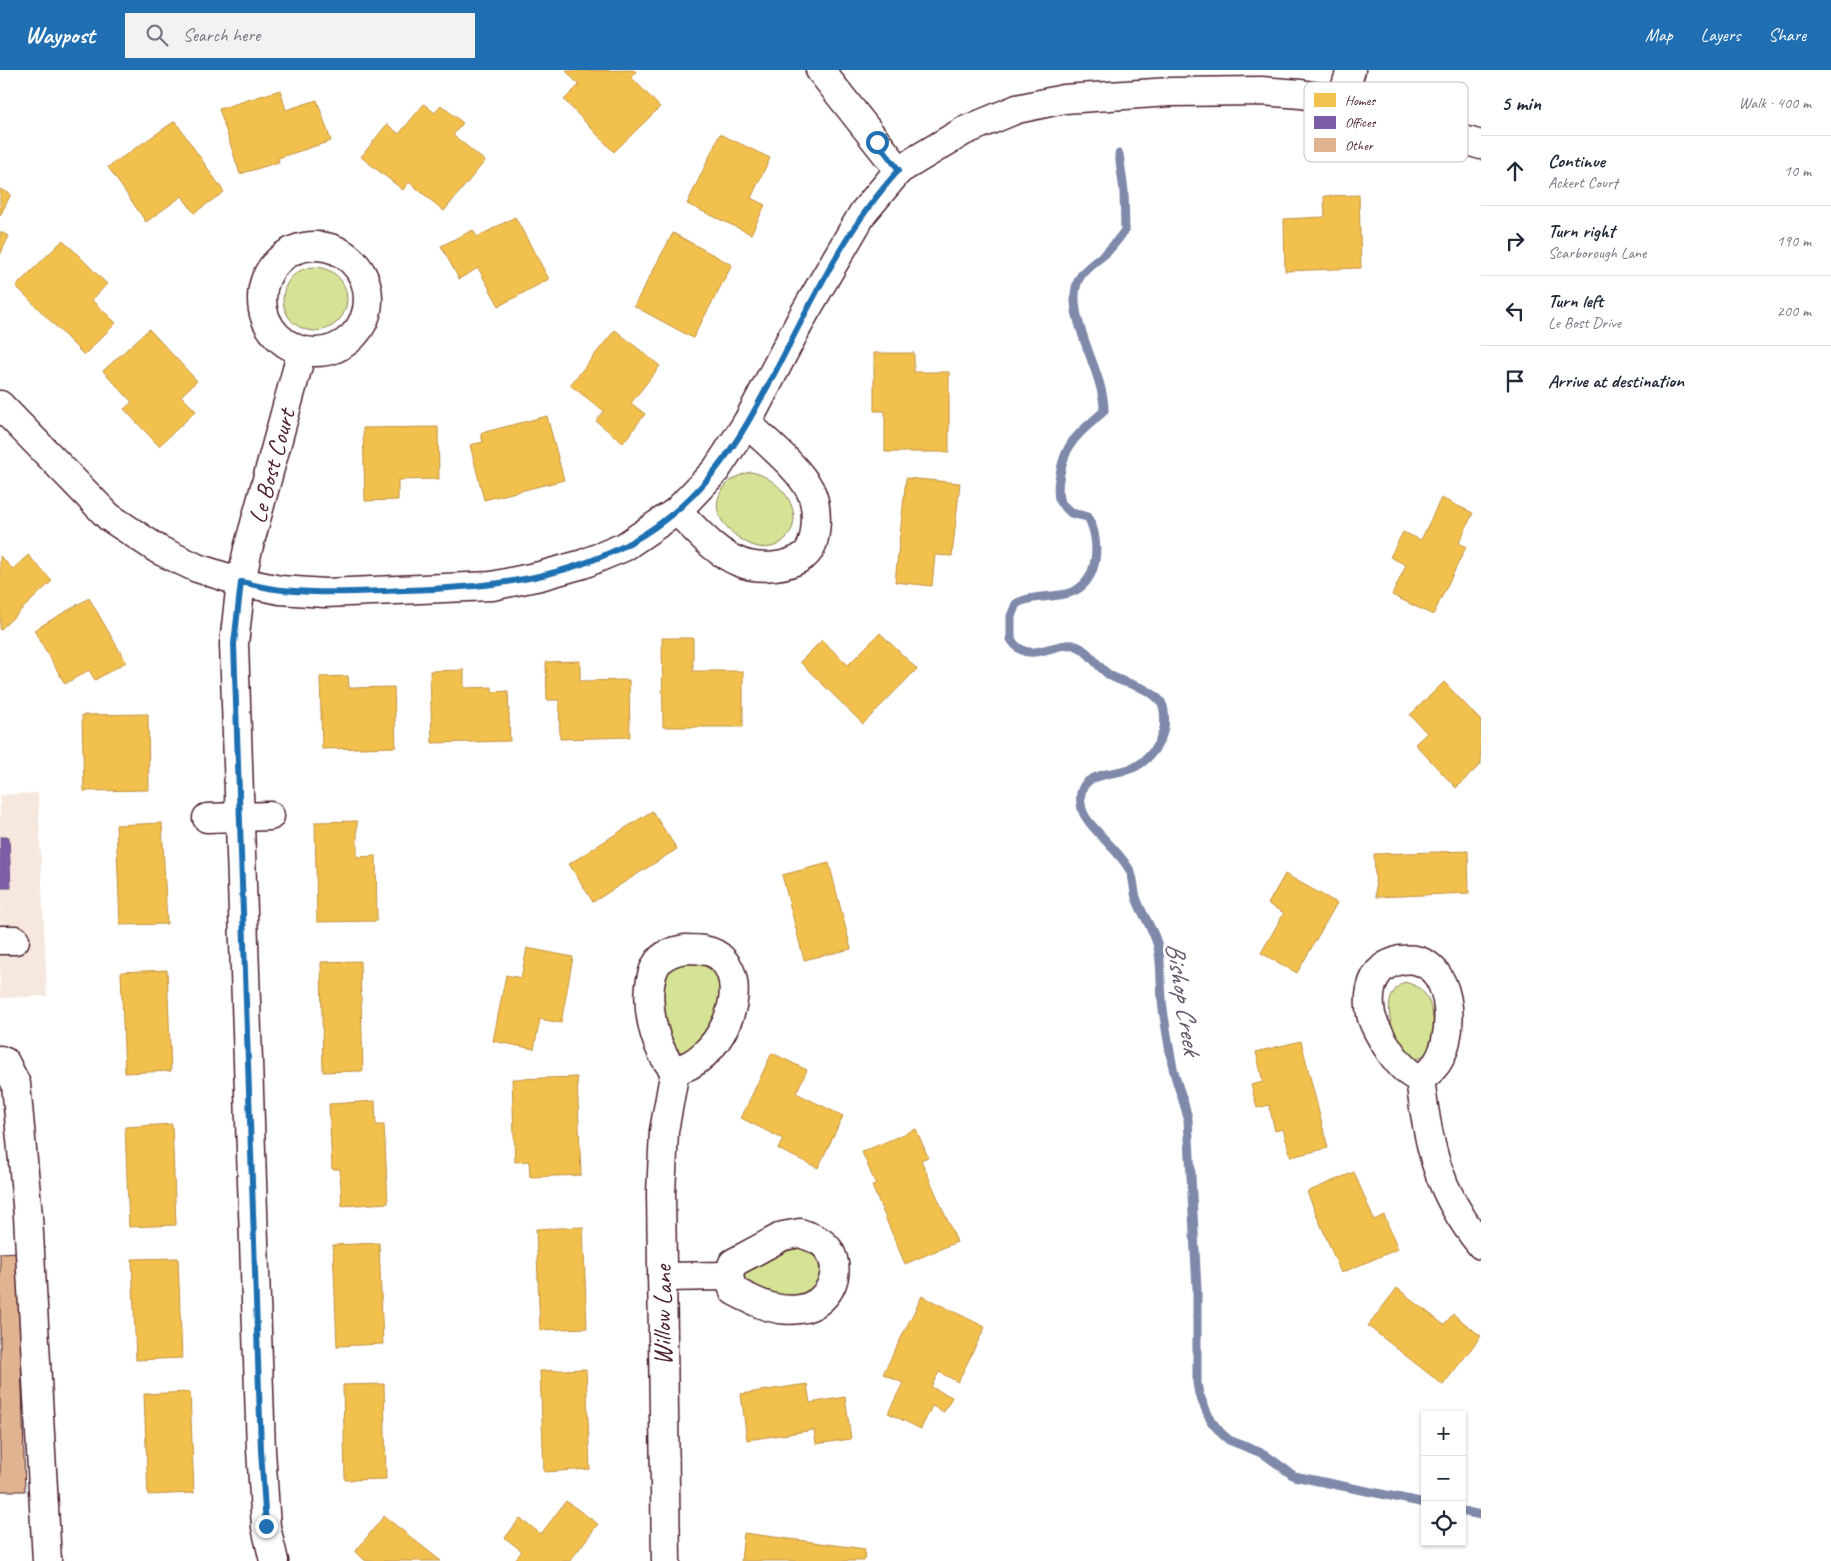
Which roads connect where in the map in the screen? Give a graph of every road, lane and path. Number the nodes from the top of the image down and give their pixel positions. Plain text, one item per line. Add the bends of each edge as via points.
1 (820, 70) edge
2 (1351, 70) edge
3 (1347, 82) edge
4 (1304, 95) edge
5 (1468, 141) edge
6 (1481, 145) edge
7 (899, 170) junction
8 (302, 351) dead end
9 (0, 405) edge
10 (747, 423) junction
11 (678, 511) junction
12 (241, 582) junction
13 (270, 816) dead end
14 (207, 818) dead end
15 (238, 818) junction
16 (0, 1060) edge
17 (675, 1070) dead end
18 (1420, 1078) dead end
19 (1481, 1245) edge
20 (728, 1276) dead end
21 (662, 1277) junction
22 (47, 1561) edge
23 (274, 1561) edge
24 (666, 1561) edge

1 - 7 street
2 - 3 street
4 - 7 street via 1261,91 1170,92 1049,102 999,116 964,131
5 - 6 street
7 - 10 street via 846,239
8 - 12 street, Le Bost Court
9 - 12 street via 110,517 159,550 197,568
10 - 11 street via 716,470
10 - 11 street via 797,472 810,490 816,510 815,533 806,554 785,565 740,563 720,552
11 - 12 street via 624,547 583,564 492,586 324,593 280,590
12 - 15 street, Le Bost Court via 234,644
13 - 15 street
14 - 15 street
15 - 23 street, Le Bost Court via 261,1450 266,1526
16 - 22 street via 5,1062 16,1084 26,1188
17 - 21 street, Willow Lane via 664,1131
18 - 19 street via 1427,1131 1441,1181 1460,1220
20 - 21 street
21 - 24 street, Willow Lane

